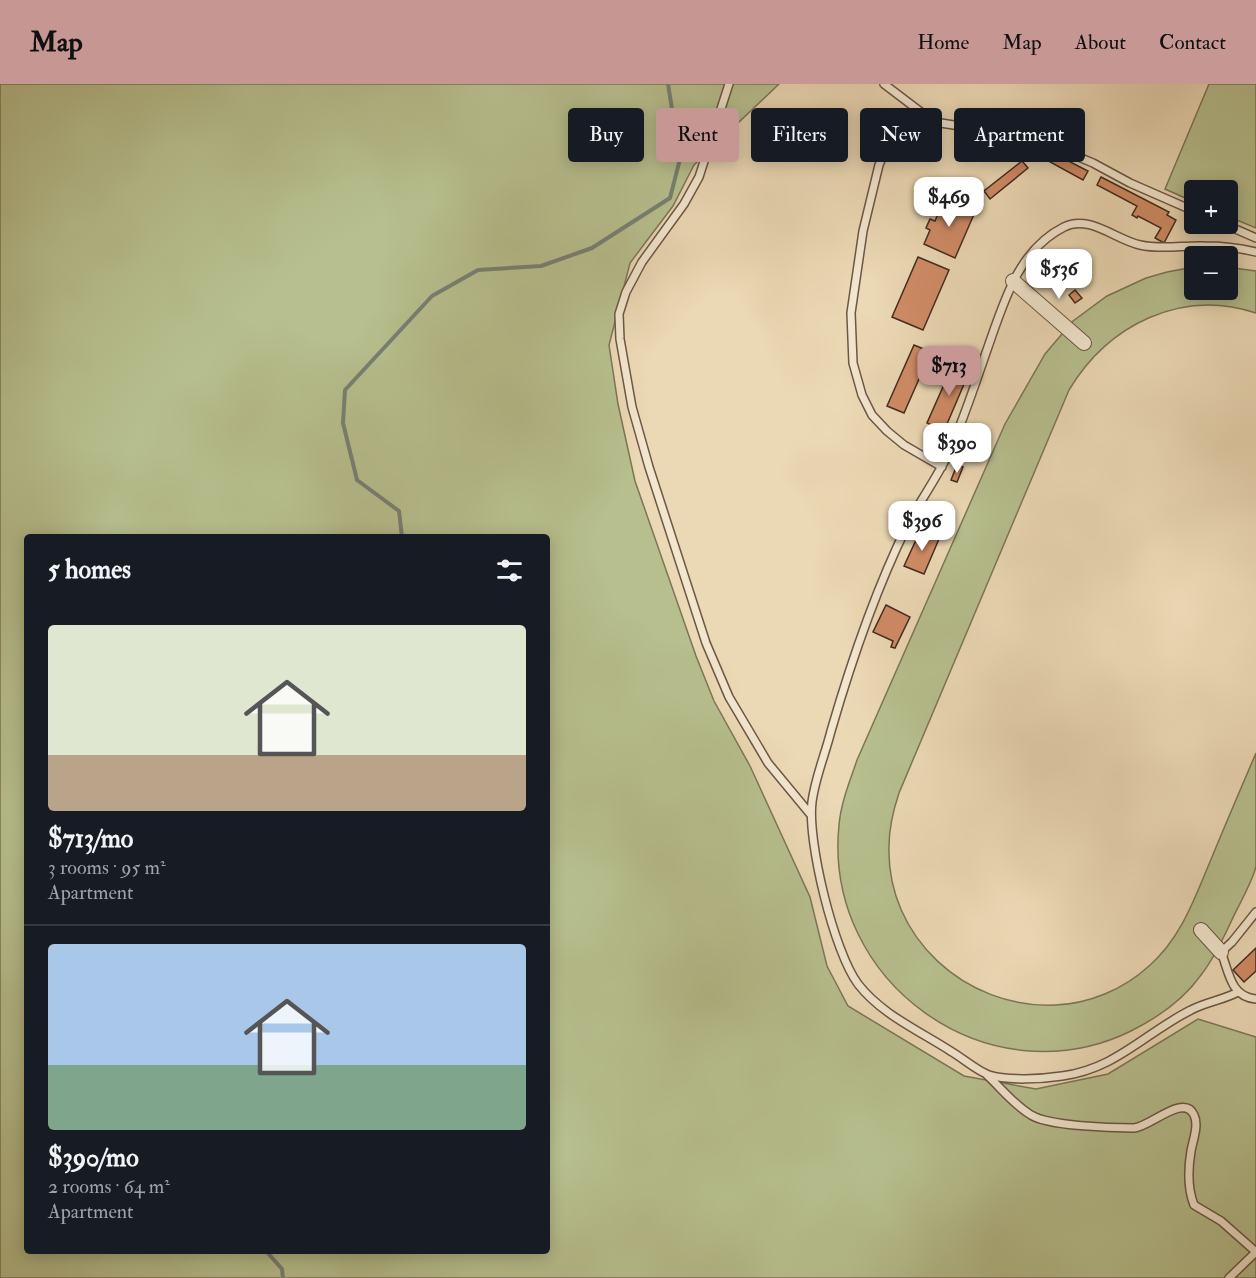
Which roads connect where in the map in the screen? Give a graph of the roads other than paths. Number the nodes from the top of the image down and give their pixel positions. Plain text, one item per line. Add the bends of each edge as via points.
1 (729, 84) edge
2 (884, 84) edge
3 (916, 108) edge
4 (942, 123) edge
5 (880, 162) edge
6 (1184, 207) edge
7 (1238, 230) edge
8 (1256, 238) edge
9 (1256, 252) edge
10 (1013, 281) junction
11 (1084, 343) dead end
12 (942, 467) junction
13 (811, 815) junction
14 (1256, 912) edge
15 (1200, 930) dead end
16 (1221, 952) junction
17 (1238, 992) junction
18 (1256, 999) edge
19 (987, 1075) junction
20 (1256, 1252) edge
21 (1230, 1278) edge

1 - 13 lane via 699,177 626,292 619,314 620,339 630,398 649,467 706,643 729,697 768,763
2 - 3 lane
4 - 6 lane via 1014,135 1063,149
5 - 12 lane via 863,231 854,291 851,331 856,379 872,415 887,432
7 - 8 lane
9 - 10 lane via 1215,246 1153,247 1081,223 1064,227 1042,242
10 - 11 street
10 - 12 lane
12 - 13 lane via 907,528 862,634 815,787
13 - 19 lane via 813,844 831,918 852,976 881,1007
14 - 16 lane
15 - 16 street
16 - 17 lane
17 - 18 lane
17 - 19 lane via 1187,1012 1123,1055 1089,1070 1041,1078
19 - 20 lane via 1029,1114 1052,1121 1138,1128 1178,1108 1189,1109 1196,1124 1188,1176 1194,1204 1221,1221
20 - 21 lane

